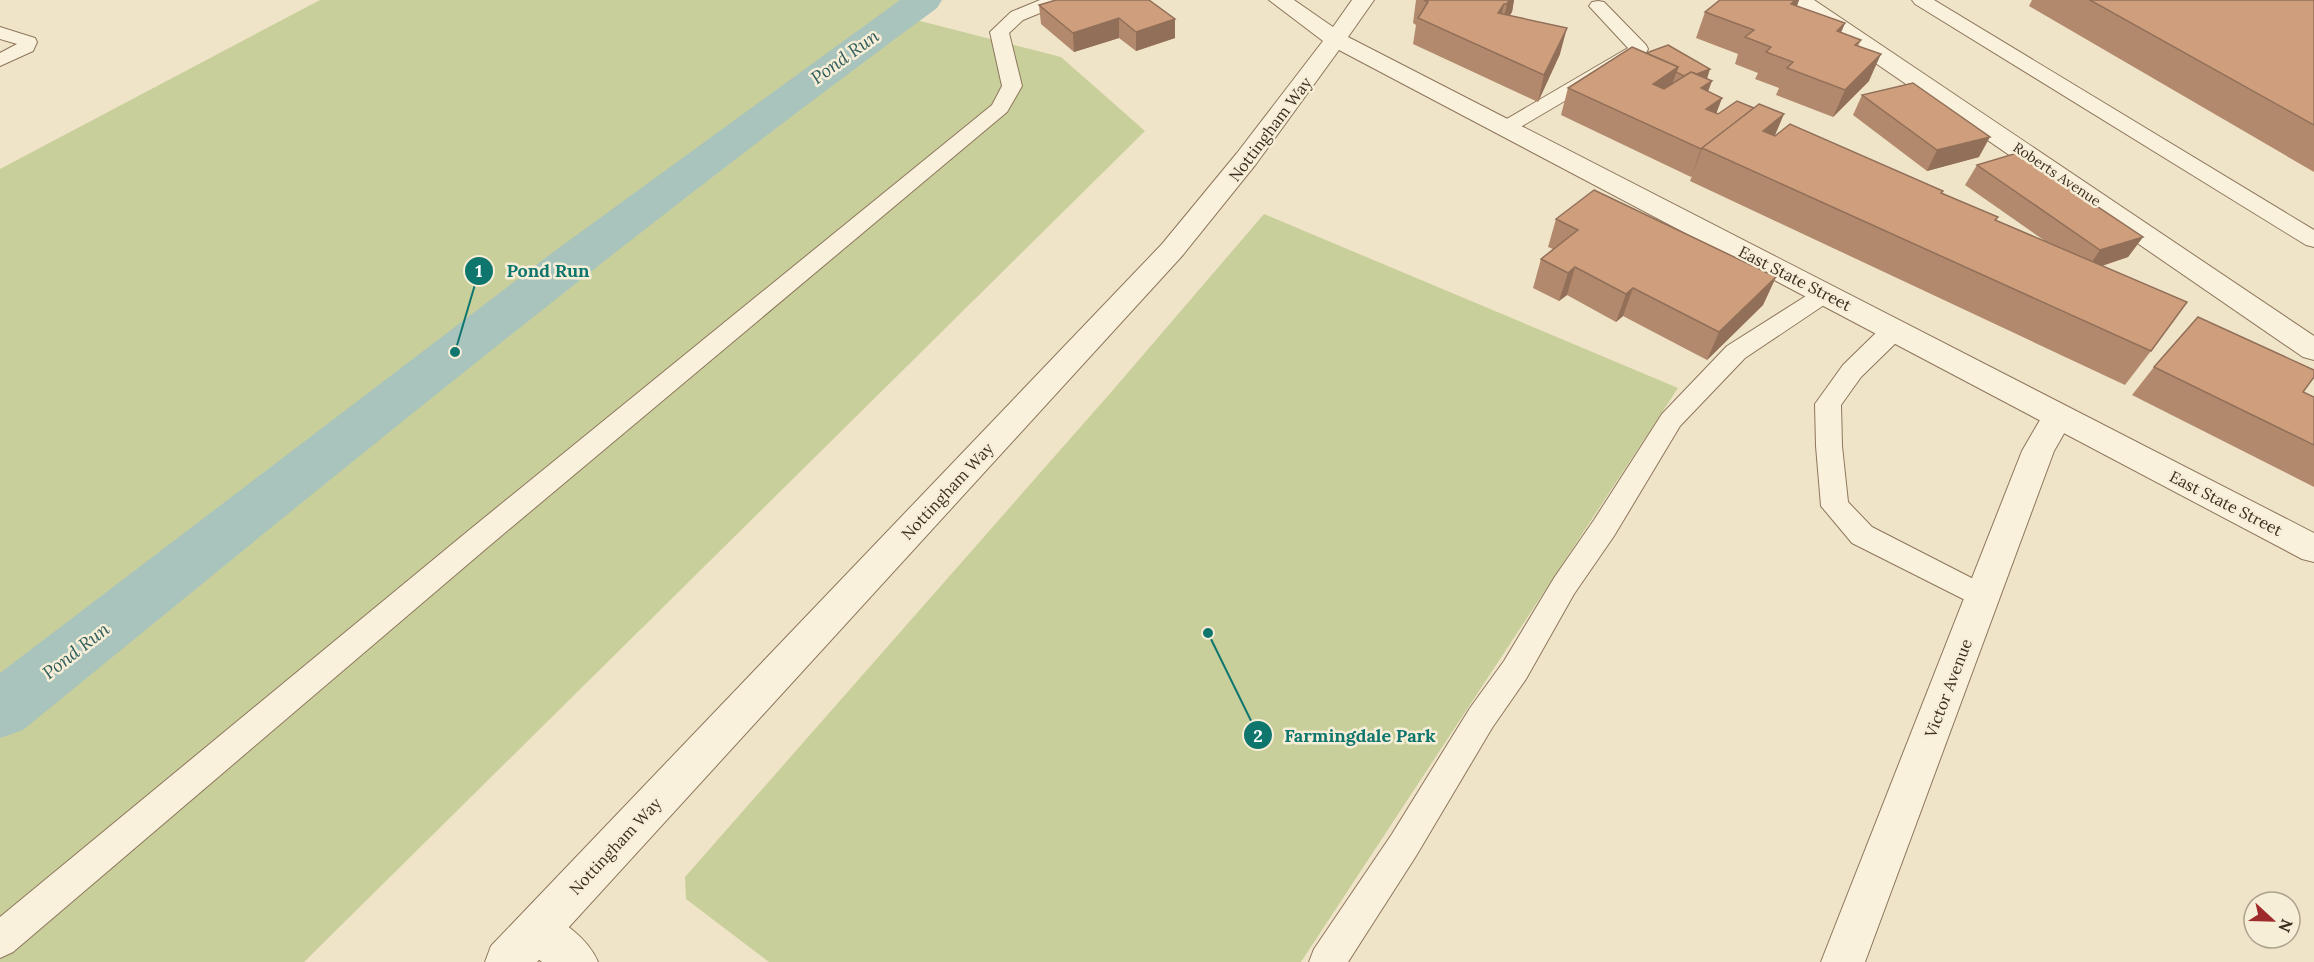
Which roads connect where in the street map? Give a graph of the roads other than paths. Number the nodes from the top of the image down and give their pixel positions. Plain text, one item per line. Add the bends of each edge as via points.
1 (1056, 0) edge
2 (1280, 0) edge
3 (1363, 0) edge
4 (1799, 0) edge
5 (1921, 0) edge
6 (1598, 6) dead end
7 (0, 33) edge
8 (1336, 40) junction
9 (0, 60) edge
10 (1505, 128) junction
11 (2314, 240) edge
12 (1825, 294) junction
13 (1894, 330) junction
14 (2314, 350) edge
15 (2058, 416) junction
16 (2314, 549) edge
17 (1983, 597) junction
18 (537, 930) junction
19 (0, 940) edge
20 (507, 962) edge
21 (576, 962) edge
22 (1327, 962) edge
23 (1843, 962) edge

1 - 19 lane via 1017,16 999,32 1012,86 1000,108
2 - 8 street, East State Street
3 - 8 street, Nottingham Way
4 - 14 street, Roberts Avenue
5 - 11 lane
6 - 10 lane via 1639,50
7 - 9 lane via 28,42 26,47
8 - 10 street, East State Street
8 - 18 street, Nottingham Way via 1228,185 1172,250
10 - 12 street, East State Street
12 - 13 street, East State Street
12 - 22 lane via 1736,352 1671,420
13 - 15 street, East State Street
13 - 17 lane via 1852,371 1828,404 1835,506 1862,535
15 - 16 street, East State Street
15 - 17 street, Victor Avenue via 2038,451
17 - 23 street, Victor Avenue
18 - 20 street, Nottingham Way
18 - 21 street

